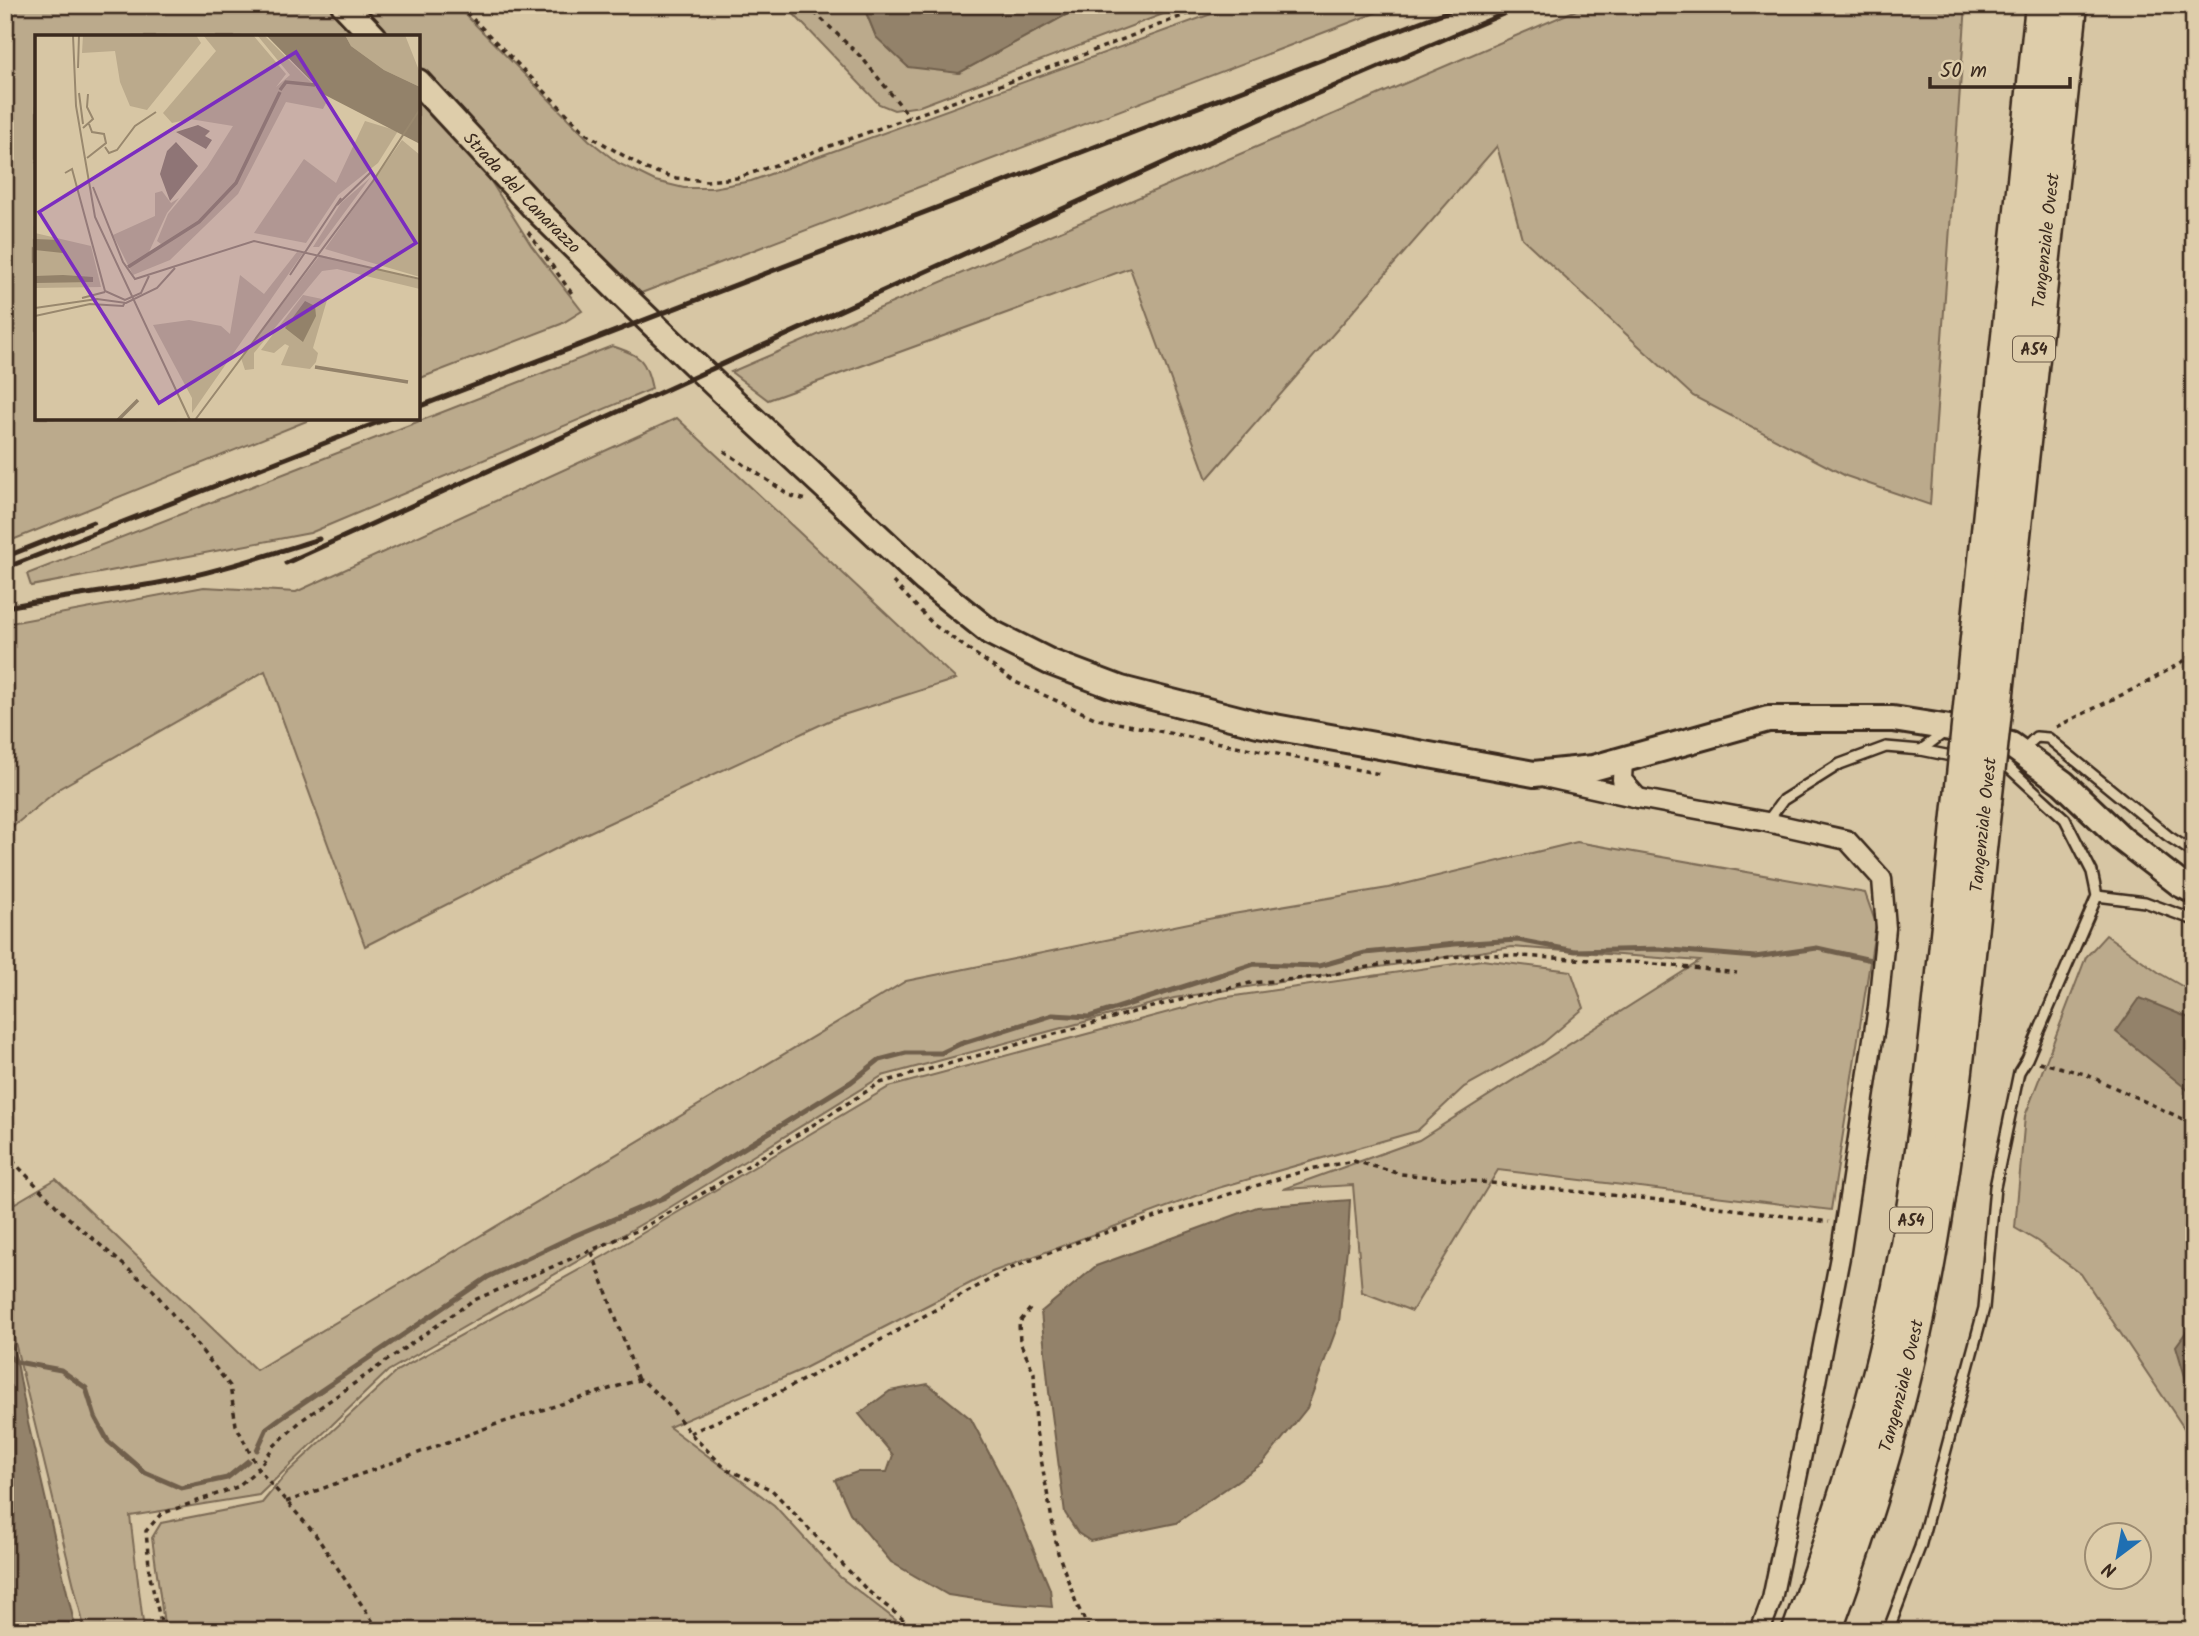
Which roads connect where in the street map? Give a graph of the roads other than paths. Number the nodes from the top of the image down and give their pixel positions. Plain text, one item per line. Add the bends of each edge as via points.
1 (344, 5) edge
2 (2042, 5) edge
3 (2071, 5) edge
4 (372, 35) edge
5 (420, 84) edge
6 (1985, 690) junction
7 (1950, 728) junction
8 (1921, 750) junction
9 (2021, 752) junction
10 (1623, 760) junction
11 (1534, 774) junction
12 (1637, 799) junction
13 (1973, 800) junction
14 (1767, 822) junction
15 (2194, 853) edge
16 (2194, 891) edge
17 (2097, 896) junction
18 (2194, 920) edge
19 (1760, 1631) edge
20 (1800, 1631) edge
21 (1825, 1631) edge
22 (1888, 1631) edge

1 - 4 street
2 - 6 highway, Tangenziale Ovest / A54
3 - 6 highway, Tangenziale Ovest / A54
5 - 11 street, Strada del Canarazzo via 630,302 925,580 990,632 1050,662 1121,689 1258,723
6 - 13 highway, Tangenziale Ovest / A54, bridge
7 - 8 lane
7 - 9 street, Strada del Canarazzo
7 - 10 street, Strada del Canarazzo via 1893,719 1768,719
8 - 14 lane via 1886,747 1840,764 1783,800
8 - 17 lane via 2007,766 2065,819 2092,872
9 - 15 lane via 2036,737 2048,738
9 - 16 street, Strada del Canarazzo via 2063,783 2122,839
10 - 11 street, Strada del Canarazzo
10 - 12 street via 1622,780
11 - 12 street
12 - 14 street
13 - 20 highway, Tangenziale Ovest / A54 via 1899,1284 1875,1392
13 - 21 highway, Tangenziale Ovest / A54 via 1945,1150 1917,1319 1873,1488
14 - 19 street via 1847,840 1882,879 1886,928 1845,1224 1772,1599
17 - 18 lane via 2145,902
17 - 22 lane via 2019,1072 1995,1187 1984,1308 1920,1547

